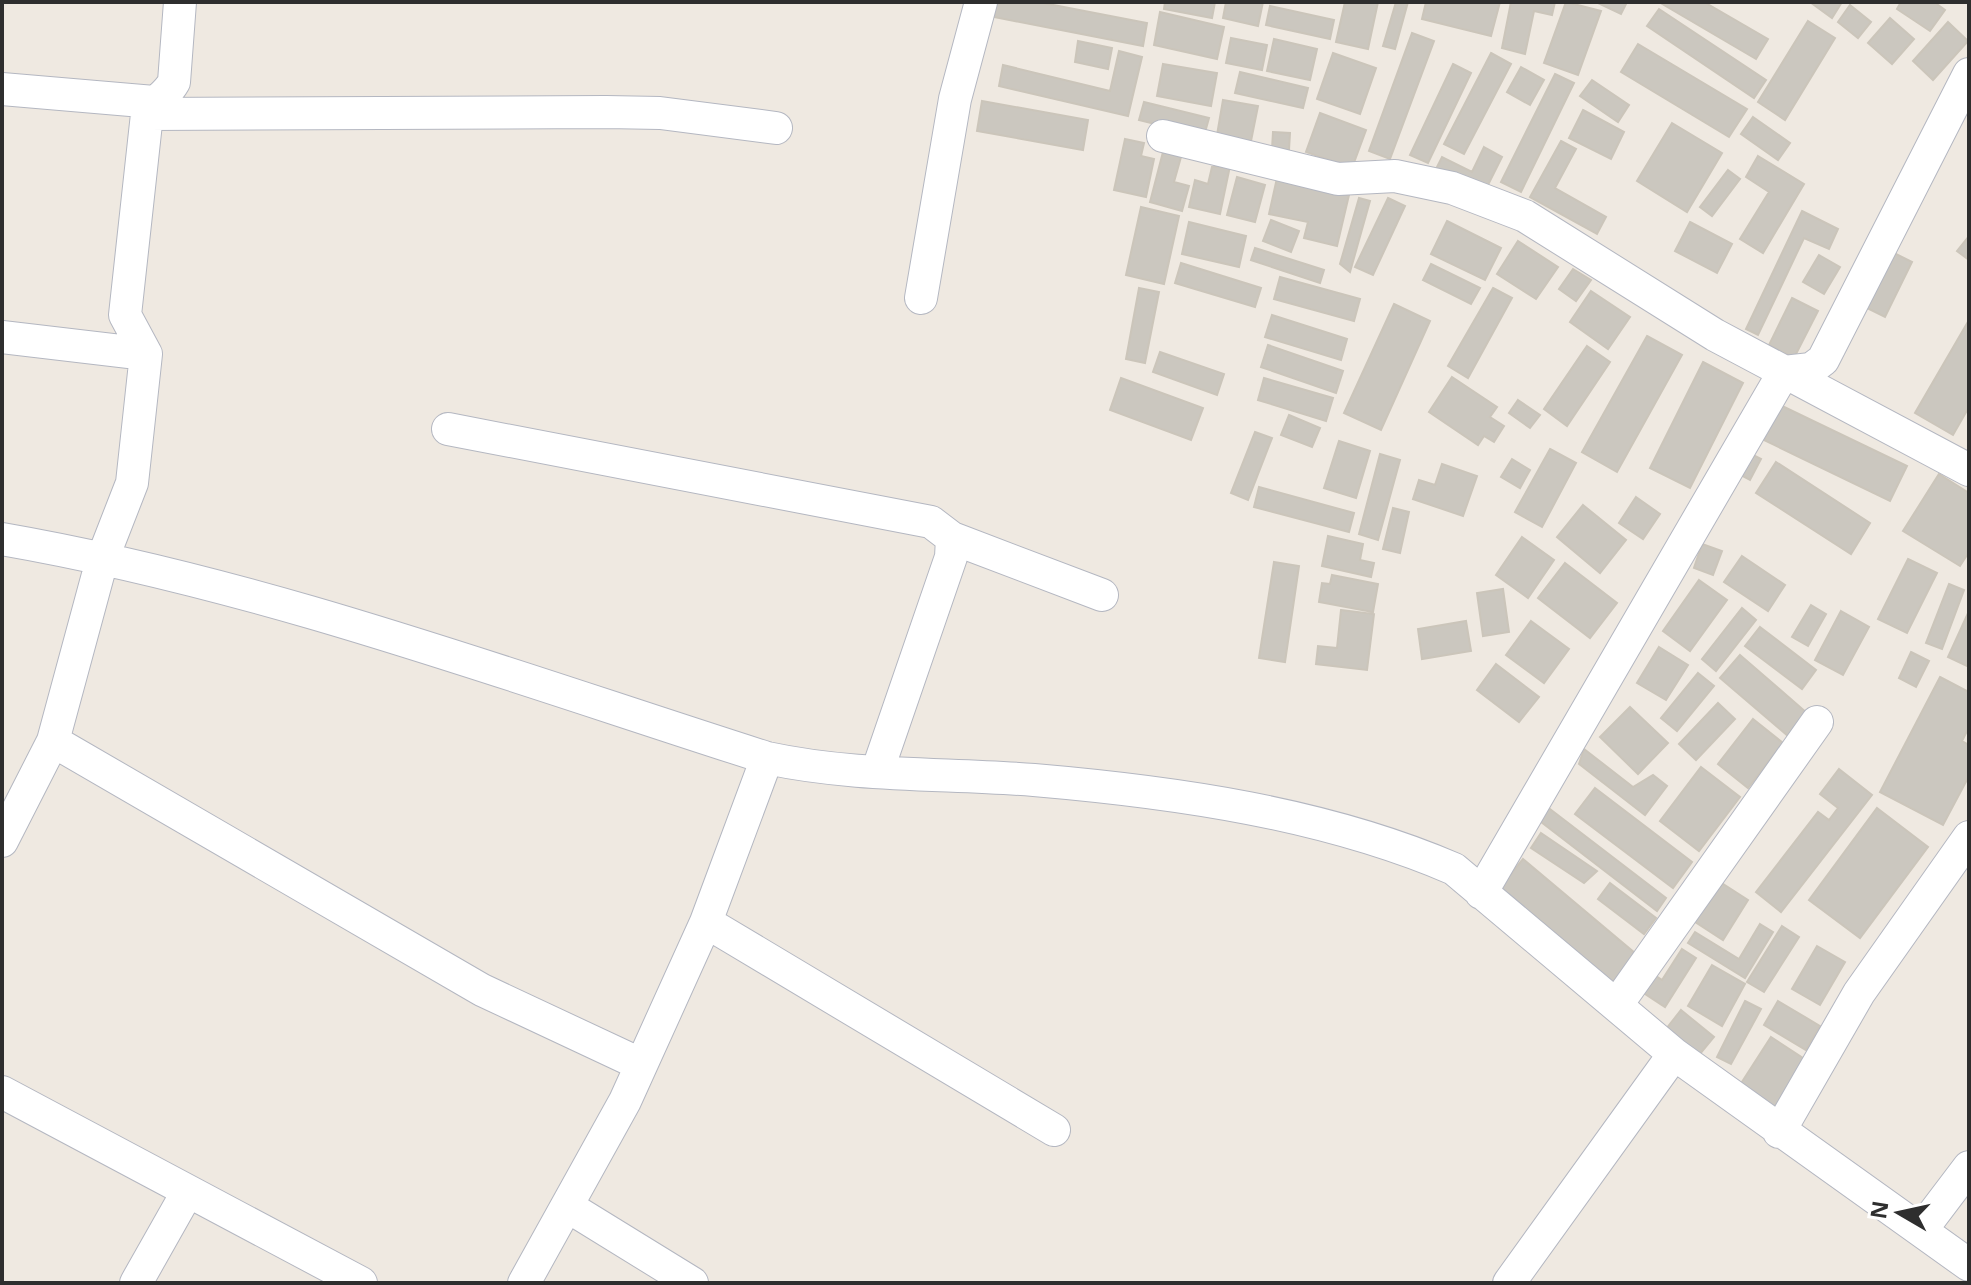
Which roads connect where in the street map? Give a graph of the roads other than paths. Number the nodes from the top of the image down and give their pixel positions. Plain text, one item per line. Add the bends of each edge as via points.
1 (180, 2) edge
2 (981, 2) edge
3 (1969, 74) edge
4 (2, 89) edge
5 (151, 108) junction
6 (776, 128) dead end
7 (1163, 136) dead end
8 (921, 298) dead end
9 (2, 337) edge
10 (146, 354) junction
11 (1784, 372) junction
12 (448, 429) dead end
13 (1969, 470) edge
14 (952, 538) junction
15 (2, 539) edge
16 (102, 560) junction
17 (1102, 595) dead end
18 (1817, 722) dead end
19 (53, 741) junction
20 (767, 758) junction
21 (877, 772) junction
22 (1969, 837) edge
23 (2, 841) edge
24 (1481, 893) junction
25 (706, 922) junction
26 (1618, 1003) junction
27 (1674, 1054) junction
28 (640, 1064) junction
29 (2, 1092) edge
30 (1054, 1130) dead end
31 (1779, 1132) junction
32 (1969, 1167) edge
33 (188, 1191) junction
34 (567, 1206) junction
35 (1922, 1229) junction
36 (1969, 1265) edge
37 (136, 1283) edge
38 (361, 1283) edge
39 (524, 1283) edge
40 (692, 1283) edge
41 (1509, 1283) edge

1 - 5 street via 174,82
2 - 8 street via 955,99
3 - 11 street via 1823,360 1811,369
4 - 5 street
5 - 6 street via 660,113
5 - 10 street via 125,315
7 - 11 street via 1338,179 1395,176 1452,188 1525,216
9 - 10 street
10 - 16 street via 132,483
11 - 13 street
11 - 24 street
12 - 14 street via 931,522
14 - 17 street
14 - 21 street via 951,557
15 - 16 street
16 - 19 street
16 - 20 street via 331,618
18 - 26 street
19 - 23 street
19 - 28 street via 482,990
20 - 21 street
20 - 25 street
21 - 24 street via 1034,780 1219,804 1307,822 1431,859 1454,869
22 - 31 street via 1859,993
24 - 26 street
25 - 28 street
25 - 30 street
26 - 27 street
27 - 31 street
27 - 41 street
28 - 34 street
29 - 33 street
31 - 35 street
32 - 35 street
33 - 37 street
33 - 38 street
34 - 39 street
34 - 40 street
35 - 36 street

